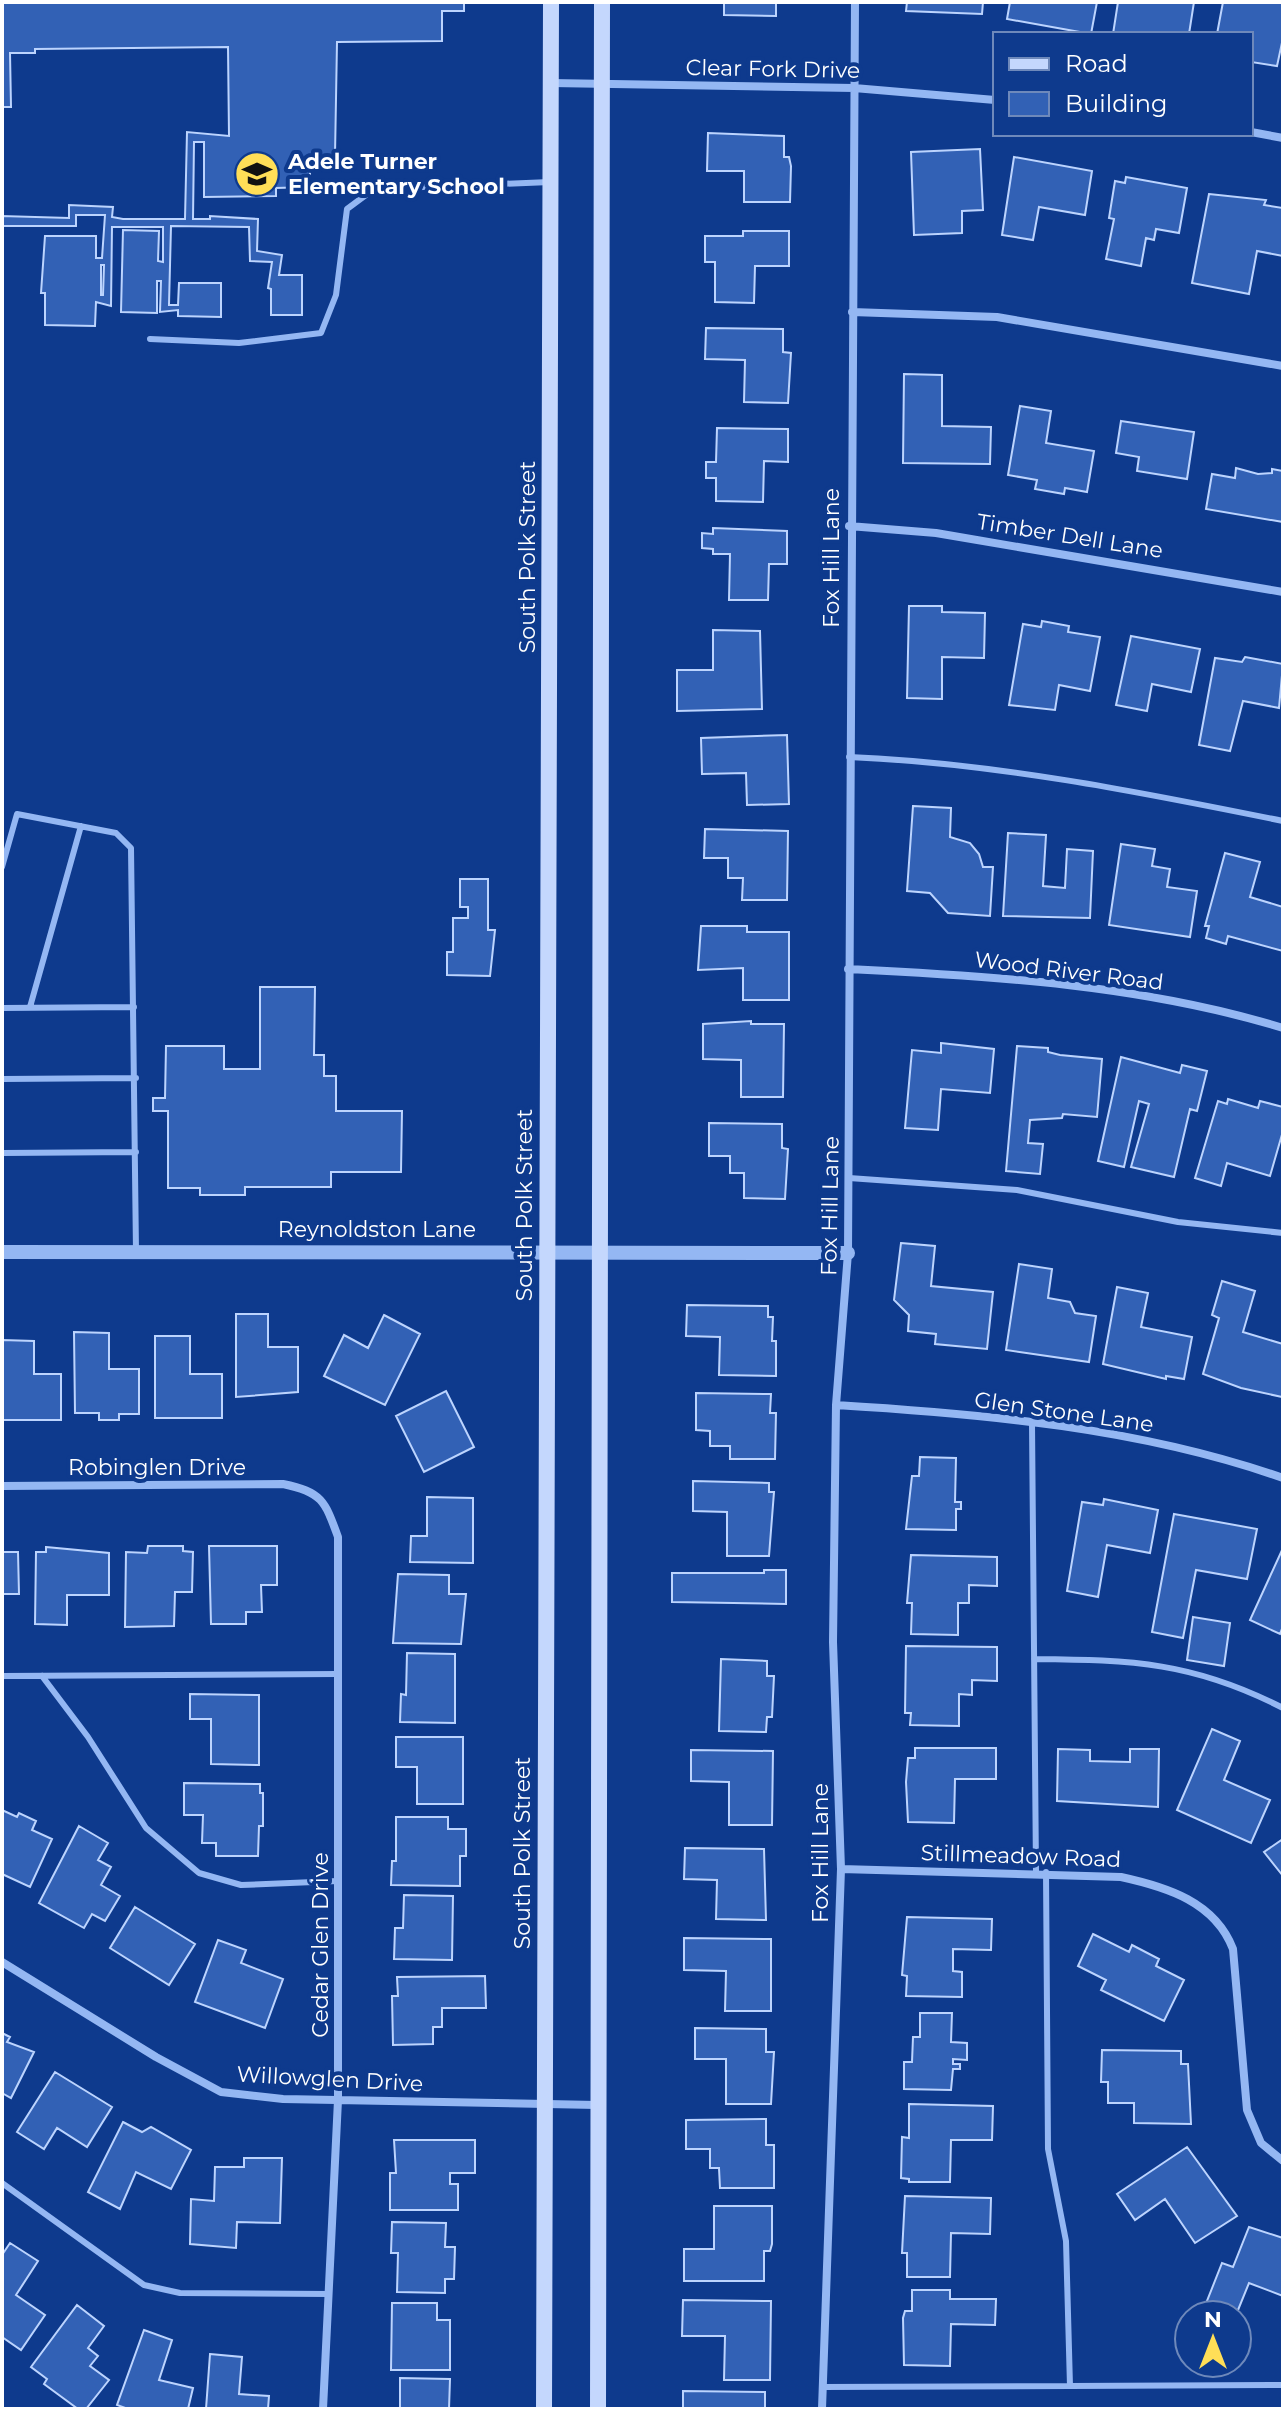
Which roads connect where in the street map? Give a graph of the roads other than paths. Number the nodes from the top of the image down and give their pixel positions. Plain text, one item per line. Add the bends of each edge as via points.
1 (551, 2) edge
2 (602, 2) edge
3 (855, 2) edge
4 (551, 83) junction
5 (601, 83) junction
6 (854, 88) junction
7 (993, 100) edge
8 (1253, 132) edge
9 (1283, 138) edge
10 (550, 182) junction
11 (852, 312) junction
12 (150, 339) dead end
13 (1283, 366) edge
14 (849, 526) junction
15 (1283, 592) edge
16 (849, 757) junction
17 (1283, 821) edge
18 (81, 826) junction
19 (2, 867) edge
20 (848, 969) junction
21 (30, 1007) junction
22 (134, 1007) junction
23 (2, 1008) edge
24 (1283, 1028) edge
25 (136, 1078) junction
26 (2, 1079) edge
27 (136, 1152) junction
28 (2, 1153) edge
29 (849, 1178) junction
30 (1283, 1233) edge
31 (546, 1250) junction
32 (599, 1250) junction
33 (2, 1252) edge
34 (135, 1252) junction
35 (848, 1253) junction
36 (836, 1405) junction
37 (1032, 1424) junction
38 (1283, 1478) edge
39 (2, 1486) edge
40 (311, 1489) joint
41 (1034, 1659) junction
42 (338, 1674) junction
43 (2, 1676) edge
44 (42, 1676) junction
45 (1283, 1708) edge
46 (841, 1869) junction
47 (1036, 1872) junction
48 (1046, 1872) junction
49 (338, 1881) junction
50 (2, 1962) edge
51 (338, 2100) junction
52 (543, 2105) junction
53 (597, 2105) junction
54 (1283, 2161) edge
55 (2, 2183) edge
56 (329, 2294) junction
57 (1283, 2385) edge
58 (1070, 2386) junction
59 (822, 2387) junction
60 (323, 2409) edge
61 (544, 2409) edge
62 (598, 2409) edge
63 (822, 2409) edge

1 - 4 main road, South Polk Street
2 - 5 main road
3 - 6 street, Fox Hill Lane
4 - 5 street, Clear Fork Drive
4 - 10 main road, South Polk Street
5 - 6 street, Clear Fork Drive
5 - 32 main road
6 - 7 street, Clear Fork Drive
6 - 11 street, Fox Hill Lane
8 - 9 street
10 - 12 lane via 374,189 347,209 336,295 321,333 239,343
10 - 31 main road, South Polk Street
11 - 13 street via 997,317
11 - 14 street, Fox Hill Lane
14 - 15 street, Timber Dell Lane via 936,533
14 - 16 street, Fox Hill Lane
16 - 17 lane via 952,765 1120,789
16 - 20 street, Fox Hill Lane
18 - 19 lane via 17,814
18 - 21 lane
18 - 22 lane via 116,833 131,848
20 - 24 street, Wood River Road via 1109,990
20 - 29 street, Fox Hill Lane
21 - 22 lane
21 - 23 lane
22 - 25 lane
25 - 26 lane
25 - 27 lane
27 - 28 lane
27 - 34 lane
29 - 30 lane via 1017,1190 1178,1222
29 - 35 street, Fox Hill Lane
31 - 32 street, Reynoldston Lane
31 - 34 street, Reynoldston Lane
31 - 52 main road, South Polk Street
32 - 35 street, Reynoldston Lane
32 - 53 main road
33 - 34 street, Reynoldston Lane
35 - 36 street, Fox Hill Lane
36 - 37 street, Glen Stone Lane
36 - 46 street, Fox Hill Lane via 833,1642
37 - 38 street, Glen Stone Lane via 1159,1444
37 - 41 lane
39 - 40 street, Robinglen Drive via 283,1484
40 - 42 street, Cedar Glen Drive via 327,1506 338,1537
41 - 45 lane via 1172,1666 1238,1685
41 - 47 lane
42 - 44 lane
42 - 49 street, Cedar Glen Drive
43 - 44 lane
44 - 49 lane via 146,1828 199,1873 241,1885
46 - 47 street, Stillmeadow Road
46 - 59 street, Fox Hill Lane
47 - 48 street, Stillmeadow Road
48 - 54 street, Stillmeadow Road via 1149,1883 1197,1904 1226,1931 1240,1999 1247,2110 1261,2143
48 - 58 lane via 1048,2149 1066,2241
49 - 51 street, Cedar Glen Drive
50 - 51 street, Willowglen Drive via 221,2092
51 - 52 street, Willowglen Drive
51 - 56 street, Cedar Glen Drive
52 - 53 street, Willowglen Drive
52 - 61 main road, South Polk Street
53 - 62 main road
55 - 56 lane via 144,2285 180,2293
56 - 60 street, Cedar Glen Drive
57 - 58 lane
58 - 59 lane
59 - 63 street, Fox Hill Lane

